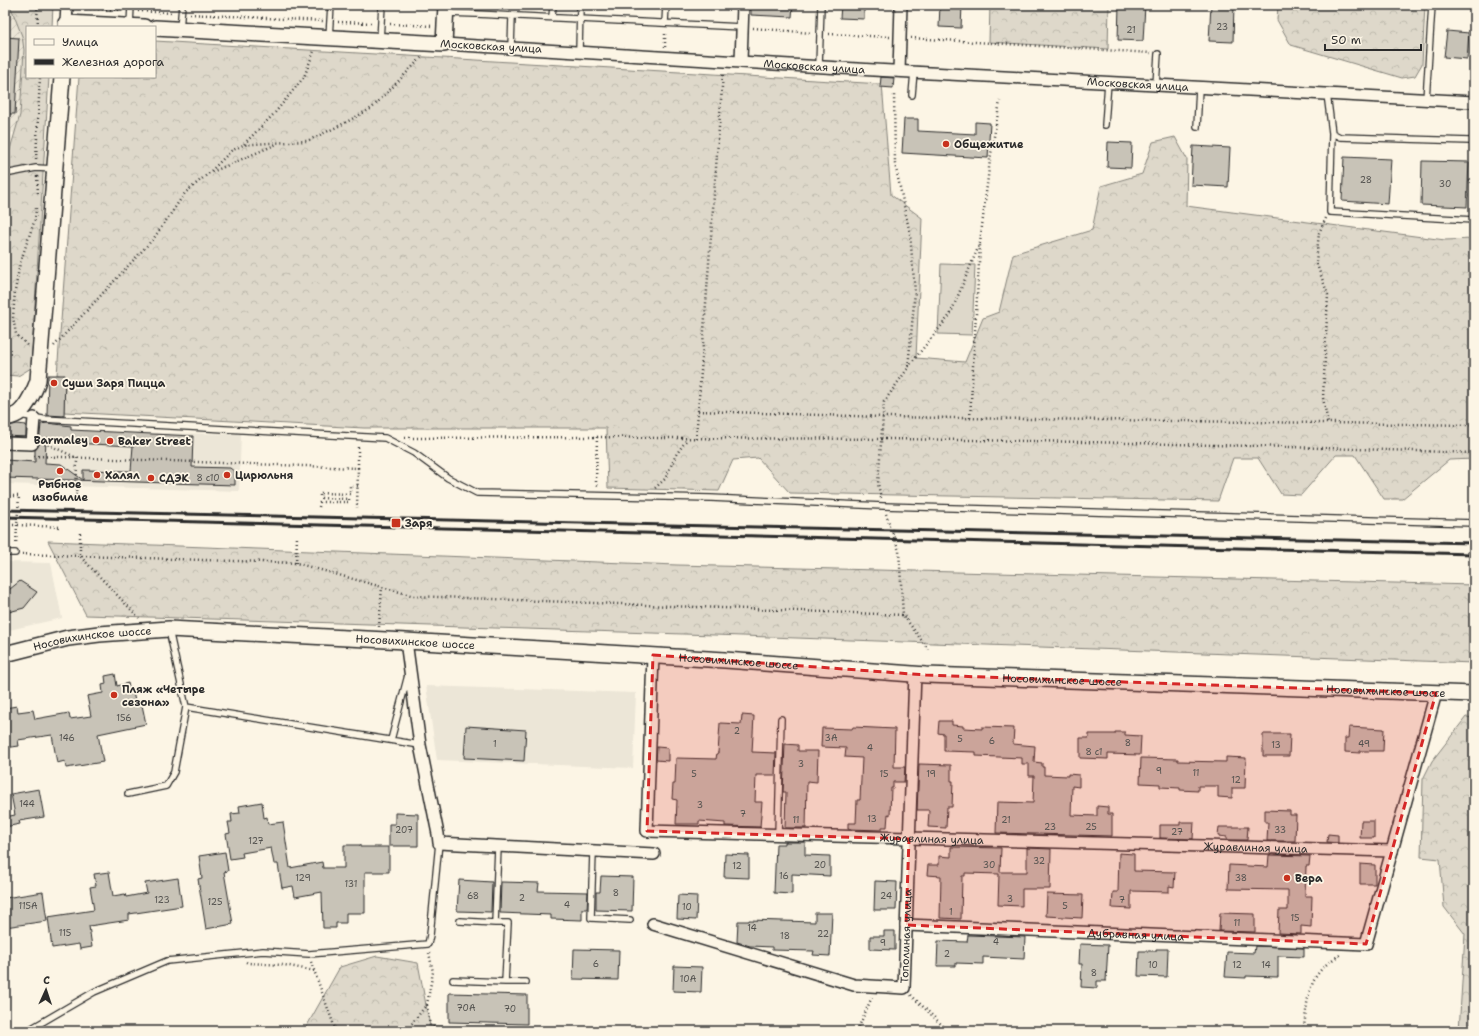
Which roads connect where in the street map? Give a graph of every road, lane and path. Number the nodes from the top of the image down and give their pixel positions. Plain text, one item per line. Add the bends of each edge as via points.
1 (37, 5) edge
2 (182, 5) edge
3 (331, 5) edge
4 (382, 5) edge
5 (553, 5) edge
6 (580, 5) edge
7 (666, 5) edge
8 (743, 5) edge
9 (821, 5) edge
10 (902, 5) edge
11 (1432, 5) edge
12 (72, 6) edge
13 (131, 8) edge
14 (181, 13) junction
15 (446, 15) edge
16 (512, 16) junction
17 (552, 18) junction
18 (580, 19) junction
19 (330, 21) junction
20 (665, 23) junction
21 (381, 24) junction
22 (66, 25) edge
23 (38, 26) edge
24 (102, 26) edge
25 (137, 26) edge
26 (742, 27) junction
27 (156, 28) edge
28 (180, 29) junction
29 (325, 37) junction
30 (900, 37) junction
31 (380, 40) junction
32 (438, 43) junction
33 (512, 48) junction
34 (579, 52) junction
35 (1158, 54) joint
36 (665, 57) junction
37 (724, 60) junction
38 (741, 61) junction
39 (819, 66) junction
40 (899, 71) junction
41 (914, 72) junction
42 (40, 78) edge
43 (62, 78) edge
44 (1108, 82) junction
45 (1156, 85) junction
46 (1199, 88) junction
47 (894, 93) dead end
48 (1328, 94) junction
49 (912, 95) dead end
50 (1426, 100) junction
51 (1000, 101) dead end
52 (1474, 102) edge
53 (1105, 125) dead end
54 (1197, 127) dead end
55 (1332, 133) junction
56 (1474, 139) edge
57 (279, 143) junction
58 (243, 145) junction
59 (36, 168) junction
60 (55, 168) junction
61 (209, 173) junction
62 (5, 174) edge
63 (38, 195) dead end
64 (37, 205) dead end
65 (1330, 212) junction
66 (1474, 220) edge
67 (980, 243) junction
68 (32, 349) dead end
69 (49, 351) dead end
70 (908, 368) junction
71 (698, 411) junction
72 (11, 416) edge
73 (883, 417) junction
74 (34, 418) junction
75 (970, 418) junction
76 (1328, 423) junction
77 (1474, 425) edge
78 (359, 436) junction
79 (597, 437) junction
80 (385, 438) junction
81 (882, 438) junction
82 (687, 439) junction
83 (696, 439) junction
84 (5, 443) edge
85 (32, 444) junction
86 (1474, 452) edge
87 (27, 456) dead end
88 (77, 458) junction
89 (358, 468) junction
90 (358, 486) junction
91 (5, 496) edge
92 (603, 496) junction
93 (645, 497) junction
94 (76, 501) dead end
95 (883, 506) junction
96 (319, 507) dead end
97 (357, 508) dead end
98 (1474, 523) edge
99 (5, 525) edge
100 (17, 526) junction
101 (61, 527) dead end
102 (80, 533) dead end
103 (297, 537) dead end
104 (5, 553) edge
105 (15, 553) junction
106 (80, 556) junction
107 (296, 563) junction
108 (382, 587) junction
109 (903, 615) junction
110 (168, 629) junction
111 (150, 630) junction
112 (378, 639) junction
113 (406, 641) junction
114 (928, 649) dead end
115 (5, 654) edge
116 (653, 655) junction
117 (410, 669) junction
118 (915, 673) junction
119 (1436, 693) junction
120 (1474, 694) edge
121 (186, 707) junction
122 (781, 719) dead end
123 (391, 740) junction
124 (420, 745) junction
125 (128, 794) dead end
126 (778, 835) junction
127 (909, 839) junction
128 (439, 843) junction
129 (498, 847) junction
130 (1392, 851) junction
131 (593, 852) junction
132 (654, 854) dead end
133 (630, 920) dead end
134 (460, 921) dead end
135 (495, 923) junction
136 (653, 924) dead end
137 (906, 925) junction
138 (428, 944) junction
139 (1343, 953) dead end
140 (234, 954) junction
141 (309, 954) junction
142 (315, 971) junction
143 (453, 980) dead end
144 (505, 982) junction
145 (526, 982) dead end
146 (876, 987) junction
147 (904, 988) junction
148 (427, 1004) junction
149 (27, 1031) edge
150 (336, 1031) edge
151 (409, 1031) edge
152 (444, 1031) edge
153 (857, 1031) edge
154 (950, 1031) edge
155 (1302, 1031) edge

1 - 23 path
2 - 14 lane
3 - 19 lane
4 - 21 lane
5 - 17 lane
6 - 18 lane
7 - 20 lane
8 - 26 street
9 - 39 lane
10 - 30 street
11 - 50 lane
12 - 13 path
12 - 22 street
13 - 14 path
13 - 25 lane
14 - 19 path
14 - 28 lane
15 - 16 lane
15 - 21 path
15 - 32 main road
16 - 17 lane
16 - 33 lane
17 - 18 lane
18 - 20 lane
18 - 34 lane
19 - 21 path
19 - 29 lane
20 - 26 lane
20 - 36 path
21 - 31 lane
22 - 24 main road
26 - 38 street
27 - 28 main road, Московская улица
28 - 29 main road, Московская улица
29 - 31 main road, Московская улица
29 - 58 path via 304,77 274,114
30 - 35 path
30 - 40 street
31 - 32 main road, Московская улица
32 - 33 street, Московская улица
32 - 57 path via 372,108 307,142
33 - 34 street, Московская улица
34 - 36 street, Московская улица
35 - 45 lane
36 - 37 street, Московская улица
37 - 38 street, Московская улица
37 - 71 path
38 - 39 street, Московская улица
39 - 40 street, Московская улица
40 - 41 street, Московская улица
41 - 44 street, Московская улица
41 - 49 lane
42 - 59 path
43 - 60 main road
44 - 45 street, Московская улица
44 - 53 lane
45 - 46 street, Московская улица
46 - 48 street, Московская улица
46 - 54 lane
47 - 70 path via 895,164 910,234 915,292
48 - 50 street, Московская улица
48 - 55 lane
50 - 52 street, Московская улица
51 - 67 path
55 - 56 lane via 1340,137 1470,141
55 - 65 lane
57 - 58 path
57 - 61 path
58 - 61 path via 231,151
59 - 60 lane
59 - 62 lane
59 - 63 path
60 - 72 main road via 39,372 36,385 20,412
61 - 69 path via 185,193 154,238
64 - 68 path via 35,219 20,263 13,317 16,334
65 - 66 lane
65 - 76 path via 1318,233 1316,262 1328,295 1323,398
67 - 70 path via 950,314
67 - 75 path
70 - 73 path via 884,402
71 - 73 path
71 - 83 path
72 - 74 lane
73 - 75 path
73 - 81 path
74 - 78 lane
74 - 85 street
75 - 76 path
76 - 77 path
78 - 80 lane
78 - 89 path
79 - 80 path
79 - 82 path
79 - 92 path via 596,482
80 - 92 lane via 414,453 448,478 477,493
81 - 83 path
81 - 86 path via 1229,444
81 - 95 path via 878,484
82 - 83 path
82 - 93 path via 665,479
84 - 85 street
85 - 88 path via 47,444
87 - 88 path
88 - 89 path
88 - 94 path
89 - 90 path
90 - 96 path via 350,486 350,494 320,493 320,498 349,498 349,502 320,502
90 - 97 path
91 - 100 path via 19,496
92 - 93 lane
93 - 95 lane
95 - 98 lane
95 - 109 path via 899,551
99 - 100 path
100 - 101 path
100 - 105 path
102 - 106 path
103 - 107 path
104 - 105 lane
105 - 106 path
106 - 107 path
106 - 111 path
107 - 108 path
108 - 109 path via 414,596
108 - 112 path
109 - 114 path
110 - 111 main road, Носовихинское шоссе
110 - 112 main road, Носовихинское шоссе
110 - 121 lane
111 - 115 main road, Носовихинское шоссе via 68,638
112 - 113 main road, Носовихинское шоссе
113 - 116 main road, Носовихинское шоссе
113 - 117 street
116 - 118 main road, Носовихинское шоссе
116 - 126 street, Журавлиная улица via 647,831
117 - 123 lane
117 - 124 street
118 - 119 main road, Носовихинское шоссе
118 - 127 street, Тополиная улица
119 - 120 main road, Носовихинское шоссе
119 - 130 street
121 - 123 lane
121 - 125 lane via 174,772 166,786
122 - 126 lane
123 - 124 lane
124 - 128 street
126 - 127 street, Журавлиная улица
127 - 130 street, Журавлиная улица
127 - 137 street, Тополиная улица
128 - 129 street
128 - 138 lane
129 - 131 street
129 - 135 lane
130 - 137 street, Дубравная улица via 1366,944
131 - 132 street
131 - 133 lane via 591,918
134 - 135 lane
135 - 144 lane via 508,923
136 - 146 street, Тополиная улица via 854,986
137 - 147 street, Тополиная улица
138 - 141 lane
138 - 148 path via 432,972
139 - 155 path via 1324,968 1311,985
140 - 141 lane via 263,951
140 - 142 path via 248,963 284,965
140 - 149 lane via 167,961 94,992
141 - 142 path
142 - 150 path
143 - 144 lane
144 - 145 lane
146 - 147 street, Тополиная улица
146 - 153 path
147 - 154 path
148 - 151 path
148 - 152 path via 430,1026

